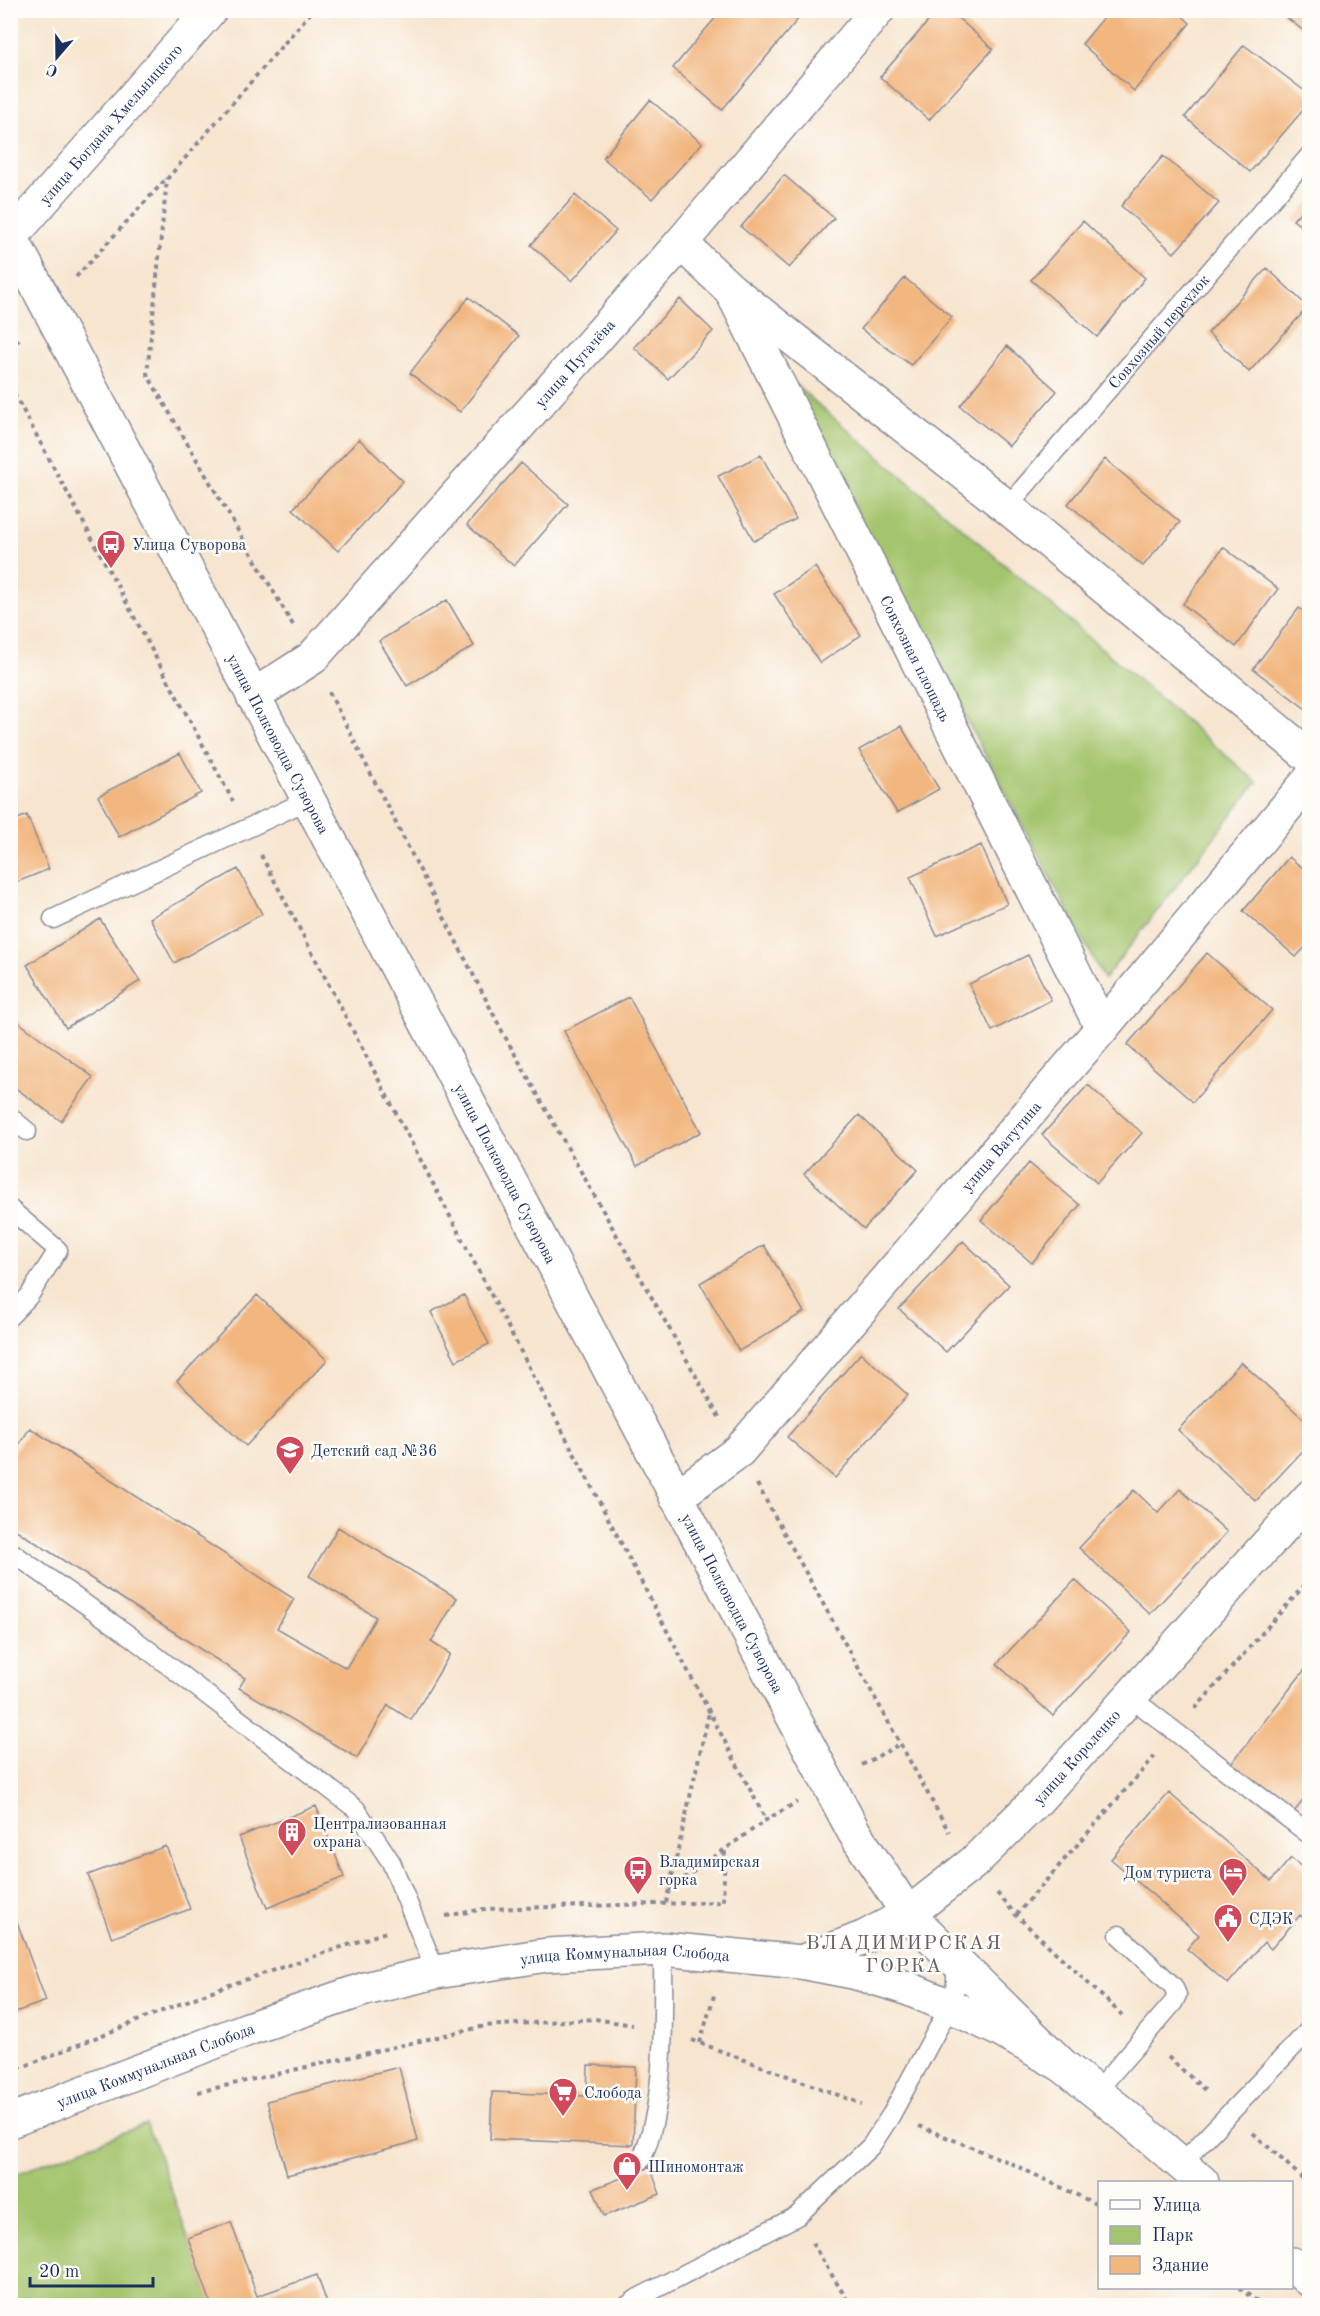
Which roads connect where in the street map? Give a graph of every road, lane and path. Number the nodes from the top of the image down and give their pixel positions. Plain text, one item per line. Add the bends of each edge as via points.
1 (210, 10) edge
2 (313, 10) edge
3 (878, 10) edge
4 (1310, 155) edge
5 (167, 179) junction
6 (11, 237) edge
7 (681, 243) junction
8 (731, 290) junction
9 (48, 308) junction
10 (10, 349) edge
11 (10, 386) edge
12 (1007, 507) junction
13 (312, 658) junction
14 (253, 696) junction
15 (1310, 757) edge
16 (1310, 779) edge
17 (308, 800) junction
18 (247, 828) junction
19 (53, 919) dead end
20 (1102, 1028) junction
21 (10, 1118) edge
22 (27, 1131) dead end
23 (10, 1209) edge
24 (10, 1316) edge
25 (739, 1452) junction
26 (676, 1497) junction
27 (1310, 1497) edge
28 (10, 1551) edge
29 (1130, 1697) junction
30 (710, 1712) junction
31 (900, 1744) junction
32 (862, 1765) dead end
33 (798, 1802) dead end
34 (766, 1820) junction
35 (950, 1832) dead end
36 (1310, 1835) edge
37 (725, 1849) junction
38 (669, 1889) junction
39 (723, 1902) dead end
40 (666, 1903) dead end
41 (908, 1914) junction
42 (1119, 1935) dead end
43 (663, 1949) junction
44 (954, 1960) junction
45 (801, 1962) junction
46 (436, 1972) junction
47 (716, 1988) dead end
48 (950, 2006) junction
49 (1310, 2029) edge
50 (663, 2030) junction
51 (700, 2043) junction
52 (1062, 2065) junction
53 (1096, 2092) junction
54 (189, 2094) dead end
55 (891, 2115) junction
56 (10, 2121) edge
57 (640, 2160) dead end
58 (1192, 2173) edge
59 (1098, 2205) edge
60 (797, 2216) junction
61 (1293, 2265) edge
62 (1310, 2280) edge
63 (1240, 2289) edge
64 (627, 2306) edge
65 (851, 2306) edge
66 (1264, 2306) edge

1 - 6 street, улица Богдана Хмельницкого
2 - 5 path
3 - 7 street, улица Пугачёва
4 - 12 lane, Совхозный переулок
5 - 9 path
5 - 13 path via 147,374
6 - 9 street, улица Полководца Суворова
7 - 8 street, Совхозная площадь
7 - 13 street, улица Пугачёва
8 - 12 street, Совхозная площадь
8 - 20 street, Совхозная площадь
9 - 10 path
9 - 14 street, улица Полководца Суворова
11 - 18 path
12 - 15 street, Совхозная площадь
13 - 14 street, улица Пугачёва
13 - 25 path via 503,1033
14 - 17 street, улица Полководца Суворова
16 - 20 street, улица Ватутина
17 - 18 lane
17 - 26 street, улица Полководца Суворова
18 - 19 lane
18 - 30 path
20 - 25 street, улица Ватутина
21 - 22 lane
23 - 24 lane via 58,1250 29,1296
25 - 26 street, улица Ватутина
25 - 31 path
26 - 41 street, улица Полководца Суворова via 854,1833
27 - 29 street, улица Короленко
28 - 46 lane via 126,1633 356,1809 390,1862
29 - 36 lane
29 - 41 street, улица Короленко via 1038,1799 973,1863
30 - 34 path
30 - 38 path
31 - 32 path
31 - 35 path
33 - 34 path
34 - 37 path
37 - 38 path
37 - 39 path
38 - 40 path
41 - 44 street, улица Полководца Суворова
41 - 45 street, улица Короленко via 865,1937
42 - 53 lane via 1173,1986 1177,1995
43 - 45 street, улица Коммунальная Слобода
43 - 46 street, улица Коммунальная Слобода via 547,1955
43 - 50 lane
44 - 48 lane via 957,1982
44 - 52 street, улица Полководца Суворова
45 - 48 street, улица Коммунальная Слобода via 904,1987
46 - 56 street, улица Коммунальная Слобода via 365,1989 248,2029
47 - 51 path
48 - 52 street, улица Коммунальная Слобода
48 - 55 lane
49 - 58 lane
50 - 51 path
50 - 54 path via 595,2019 485,2026
50 - 57 lane via 649,2142
51 - 55 path
52 - 53 street, улица Коммунальная Слобода
53 - 58 street, улица Коммунальная Слобода
55 - 59 path via 1008,2162
55 - 60 lane via 871,2146
60 - 64 lane
60 - 65 path
61 - 62 street
63 - 66 path

